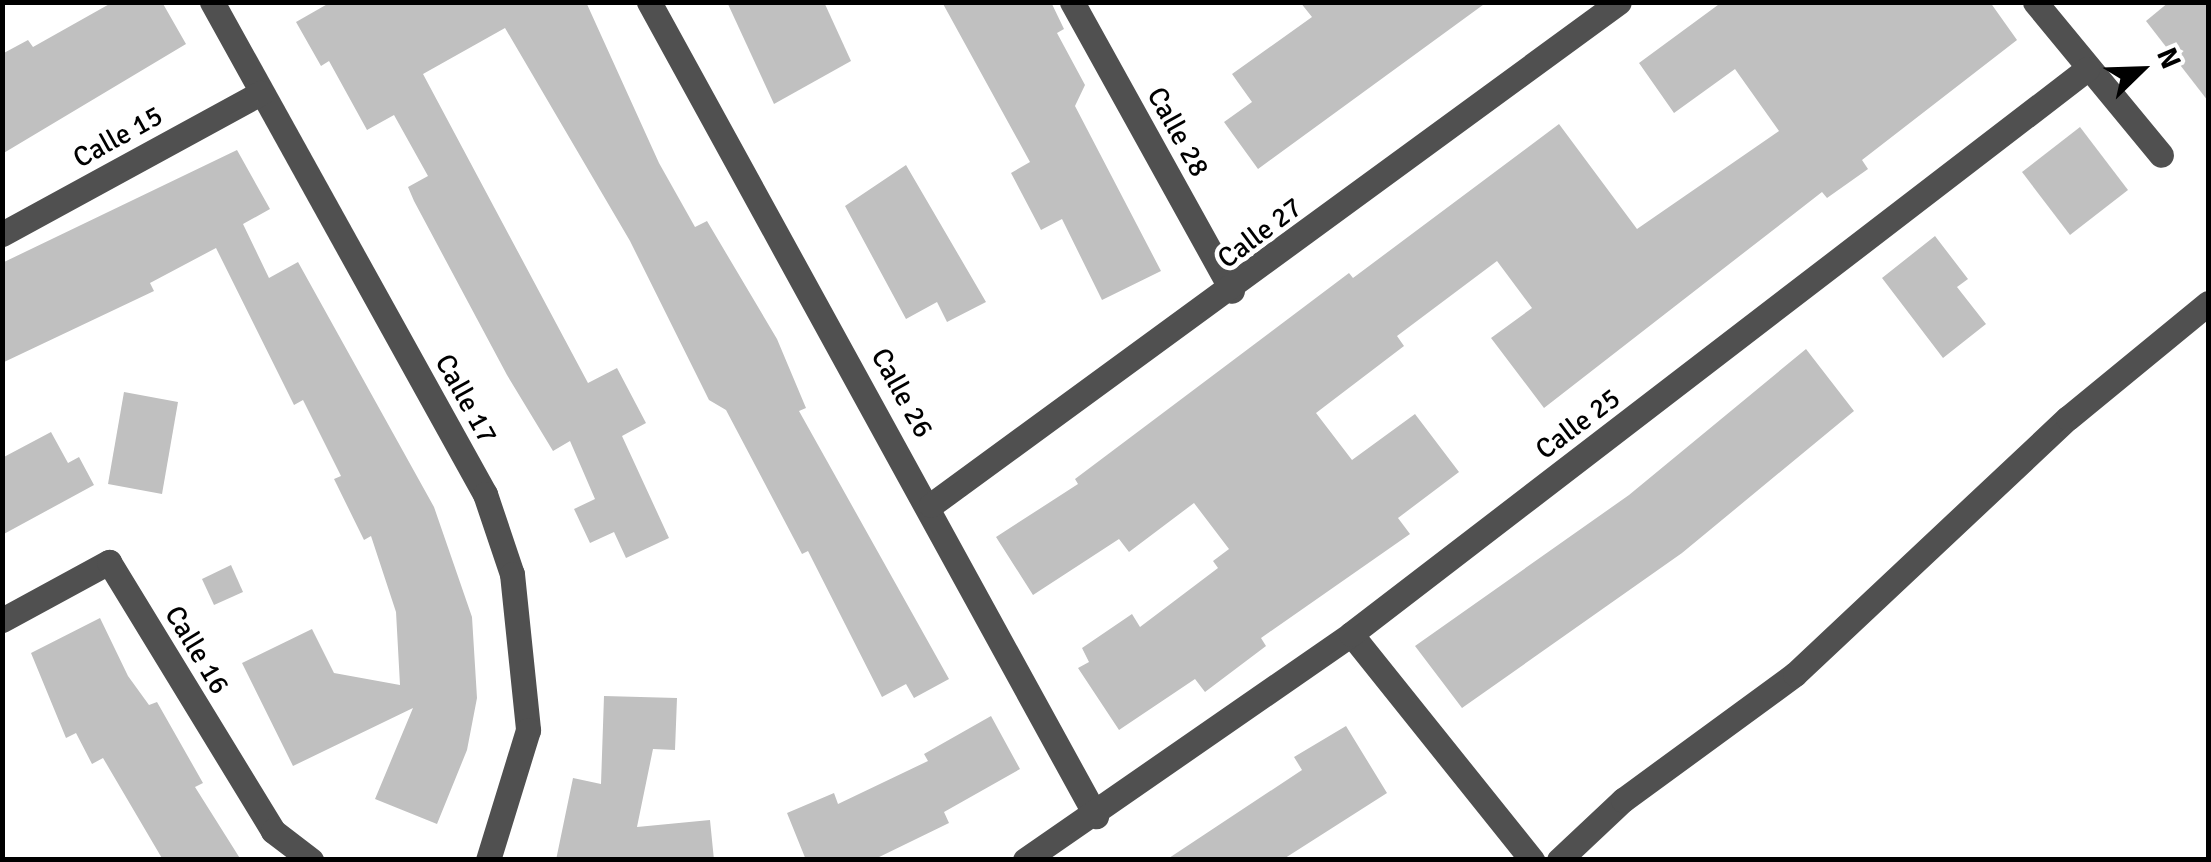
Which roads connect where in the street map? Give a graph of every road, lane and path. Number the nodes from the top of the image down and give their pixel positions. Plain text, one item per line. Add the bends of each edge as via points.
1 (212, 2) edge
2 (649, 2) edge
3 (1072, 2) edge
4 (1619, 2) edge
5 (2034, 2) edge
6 (2088, 69) junction
7 (261, 93) junction
8 (2161, 155) dead end
9 (2, 234) edge
10 (1232, 291) junction
11 (2208, 303) edge
12 (931, 505) junction
13 (2, 620) edge
14 (1351, 634) junction
15 (1096, 816) junction
16 (312, 860) edge
17 (488, 860) edge
18 (1024, 860) edge
19 (1532, 860) edge
20 (1559, 860) edge

1 - 7 street, Calle 17
2 - 12 street, Calle 26
3 - 10 street, Calle 28
4 - 10 street, Calle 27
5 - 6 street
6 - 8 street
6 - 14 street, Calle 25
7 - 9 street, Calle 15
7 - 17 street, Calle 17 via 485,494 512,574 528,730
10 - 12 street, Calle 27
11 - 20 street via 2068,418 1794,674 1623,800
12 - 15 street, Calle 26
13 - 16 street, Calle 16 via 109,562 272,831
14 - 15 street, Calle 25
14 - 19 street
15 - 18 street, Calle 25

